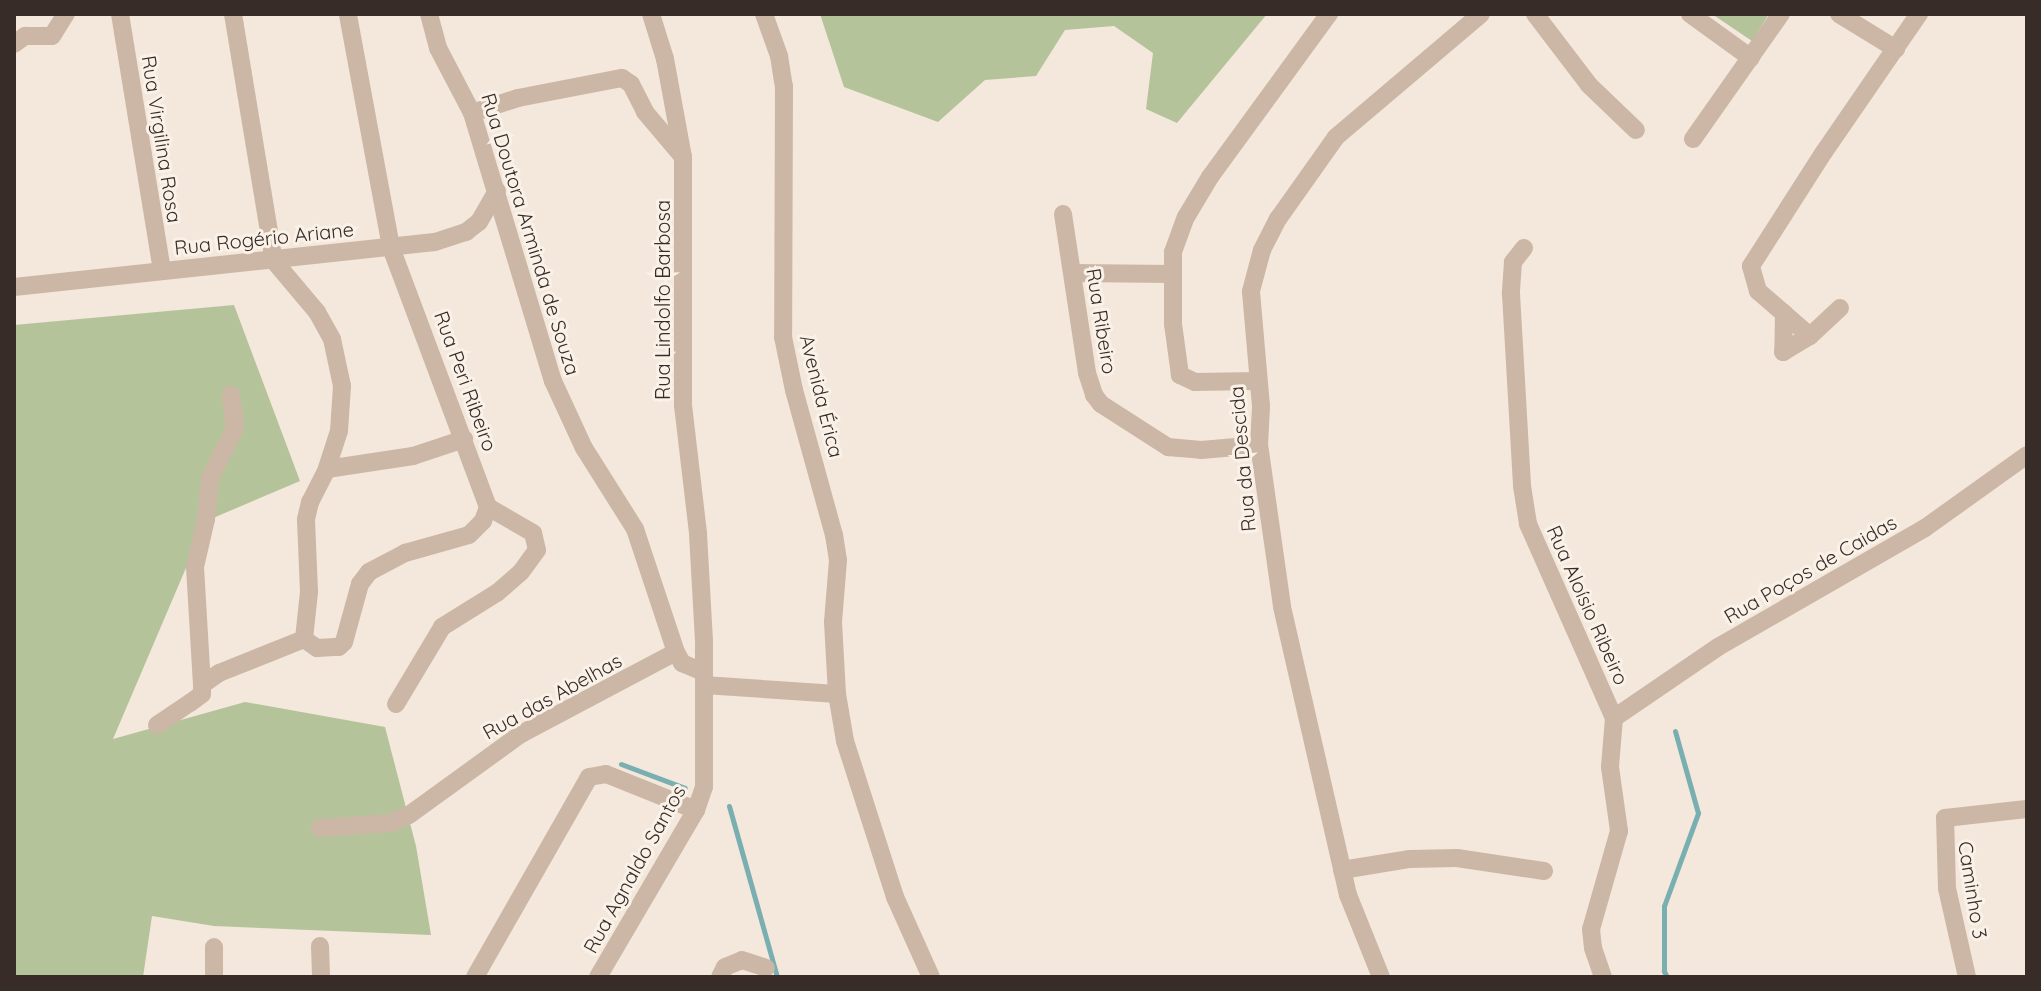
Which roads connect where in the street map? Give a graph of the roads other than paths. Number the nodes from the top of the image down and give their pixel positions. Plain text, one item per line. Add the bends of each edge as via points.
1 (66, 14) edge
2 (120, 14) edge
3 (233, 14) edge
4 (348, 14) edge
5 (429, 14) edge
6 (651, 14) edge
7 (764, 14) edge
8 (1329, 14) edge
9 (1481, 14) edge
10 (1535, 14) edge
11 (1690, 14) edge
12 (1781, 14) edge
13 (1839, 14) edge
14 (1919, 14) edge
15 (14, 44) edge
16 (1896, 49) junction
17 (1751, 58) junction
18 (472, 113) junction
19 (1636, 130) dead end
20 (1693, 139) dead end
21 (683, 157) junction
22 (497, 191) junction
23 (1063, 214) dead end
24 (391, 247) junction
25 (1524, 248) dead end
26 (274, 261) junction
27 (162, 270) junction
28 (1073, 273) junction
29 (1172, 274) junction
30 (14, 287) edge
31 (1840, 308) dead end
32 (1784, 313) junction
33 (1810, 336) junction
34 (1257, 381) junction
35 (231, 395) dead end
36 (464, 439) junction
37 (1259, 445) junction
38 (2027, 455) edge
39 (327, 469) junction
40 (488, 507) junction
41 (304, 639) junction
42 (676, 652) junction
43 (704, 678) junction
44 (202, 685) junction
45 (837, 694) junction
46 (396, 704) dead end
47 (1614, 718) junction
48 (157, 725) dead end
49 (2027, 809) edge
50 (696, 810) junction
51 (320, 828) dead end
52 (1342, 870) junction
53 (1544, 871) dead end
54 (320, 946) dead end
55 (214, 947) dead end
56 (766, 968) dead end
57 (214, 977) edge
58 (321, 977) edge
59 (475, 977) edge
60 (598, 977) edge
61 (720, 977) edge
62 (931, 977) edge
63 (1381, 977) edge
64 (1603, 977) edge
65 (1967, 977) edge

1 - 15 street via 52,36 25,36
2 - 27 street, Rua Virgilina Rosa
3 - 26 street
4 - 24 street, Rua Peri Ribeiro
5 - 18 street, Rua Doutora Arminda de Souza via 438,48
6 - 21 street, Rua Lindolfo Barbosa
7 - 45 street, Avenida Érica via 784,86 783,337 838,560 833,622
8 - 29 street via 1196,200 1178,237
9 - 34 street, Rua da Descida via 1336,137 1278,219 1262,250 1251,291
10 - 19 street via 1589,85
11 - 17 street
12 - 17 street
13 - 16 street
14 - 16 street
16 - 32 street via 1754,259 1752,282
17 - 20 street
18 - 21 street via 518,98 622,78
18 - 22 street, Rua Doutora Arminda de Souza
21 - 43 street, Rua Lindolfo Barbosa via 683,405 698,533
22 - 24 street, Rua Rogério Ariane via 479,222 466,232
22 - 42 street, Rua Doutora Arminda de Souza via 553,381 584,448 635,529
23 - 28 street, Rua Ribeiro
24 - 26 street, Rua Rogério Ariane
24 - 36 street, Rua Peri Ribeiro
25 - 47 street, Rua Aloísio Ribeiro via 1513,262 1511,294 1528,524
26 - 27 street, Rua Rogério Ariane
26 - 39 street via 317,312 339,363 342,409
27 - 30 street, Rua Rogério Ariane
28 - 29 street
28 - 37 street, Rua Ribeiro via 1087,373 1101,404 1168,447
29 - 34 street via 1180,375 1195,382
31 - 33 street
32 - 33 street
32 - 33 street via 1783,352
34 - 37 street, Rua da Descida
35 - 44 street via 235,428 210,478 195,567
36 - 39 street via 413,456
36 - 40 street, Rua Peri Ribeiro
37 - 52 street, Rua da Descida via 1282,606
38 - 47 street, Rua Poços de Caidas via 1925,528 1718,647
39 - 41 street via 306,520 309,592
40 - 41 street via 469,535 405,553 369,572 339,647 317,648
40 - 46 street via 533,533 537,550 498,592 442,627
41 - 44 street via 260,654
42 - 43 street
42 - 51 street, Rua das Abelhas via 521,734 429,802 390,823
43 - 45 street
43 - 50 street, Rua Agnaldo Santos via 704,787
44 - 48 street via 202,694
45 - 62 street via 845,741 877,847
47 - 64 street, Rua Aloísio Ribeiro via 1610,767 1619,831 1591,929
49 - 65 street, Caminho 3 via 1948,816 1944,823 1947,888
50 - 59 street via 606,774 589,777
50 - 60 street, Rua Agnaldo Santos
52 - 53 street via 1457,858
52 - 63 street, Rua da Descida
54 - 58 street
55 - 57 street
56 - 61 street via 742,960 725,967

